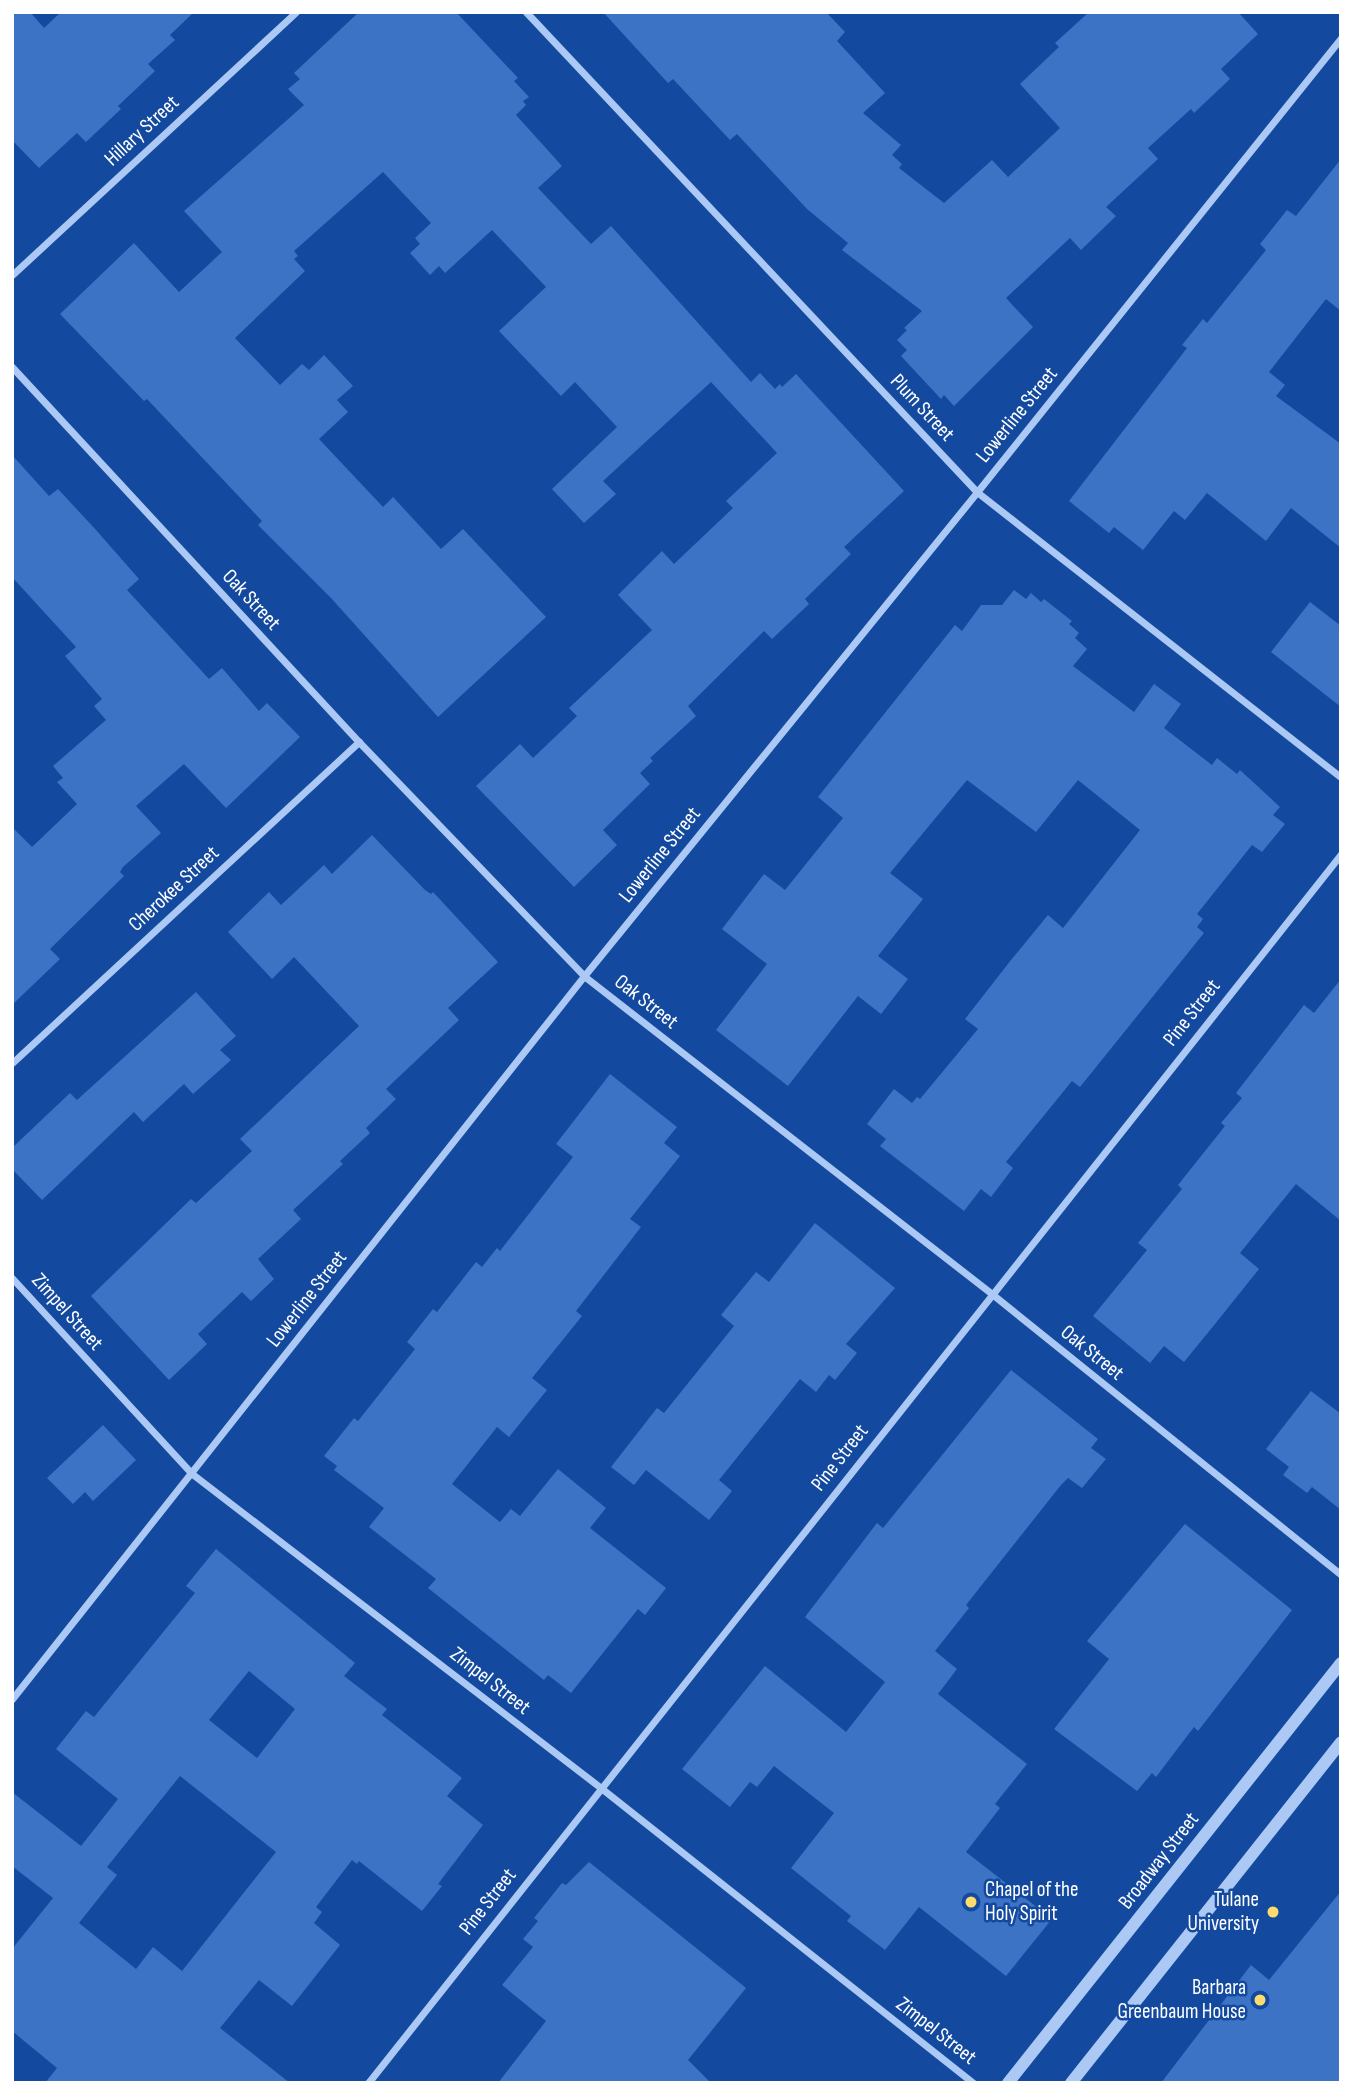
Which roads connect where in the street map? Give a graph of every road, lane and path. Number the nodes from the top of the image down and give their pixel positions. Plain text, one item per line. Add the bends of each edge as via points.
1 (296, 12) edge
2 (526, 12) edge
3 (1341, 38) edge
4 (12, 275) edge
5 (12, 367) edge
6 (978, 492) junction
7 (359, 741) junction
8 (1341, 776) edge
9 (1341, 855) edge
10 (584, 976) junction
11 (12, 1063) edge
12 (12, 1278) edge
13 (992, 1294) junction
14 (191, 1474) junction
15 (1341, 1575) edge
16 (1341, 1663) edge
17 (12, 1699) edge
18 (1341, 1742) edge
19 (601, 1788) junction
20 (368, 2083) edge
21 (974, 2083) edge
22 (1008, 2083) edge
23 (1071, 2083) edge

1 - 4 street, Hillary Street
2 - 6 street, Plum Street
3 - 6 street, Lowerline Street
5 - 7 street, Oak Street
6 - 8 street, Plum Street
6 - 10 street, Lowerline Street
7 - 10 street, Oak Street
7 - 11 street, Cherokee Street
9 - 13 street, Pine Street
10 - 13 street, Oak Street
10 - 14 street, Lowerline Street
12 - 14 street, Zimpel Street
13 - 15 street, Oak Street
13 - 19 street, Pine Street
14 - 17 street, Lowerline Street
14 - 19 street, Zimpel Street
16 - 22 street, Broadway Street
18 - 23 street
19 - 20 street, Pine Street
19 - 21 street, Zimpel Street

